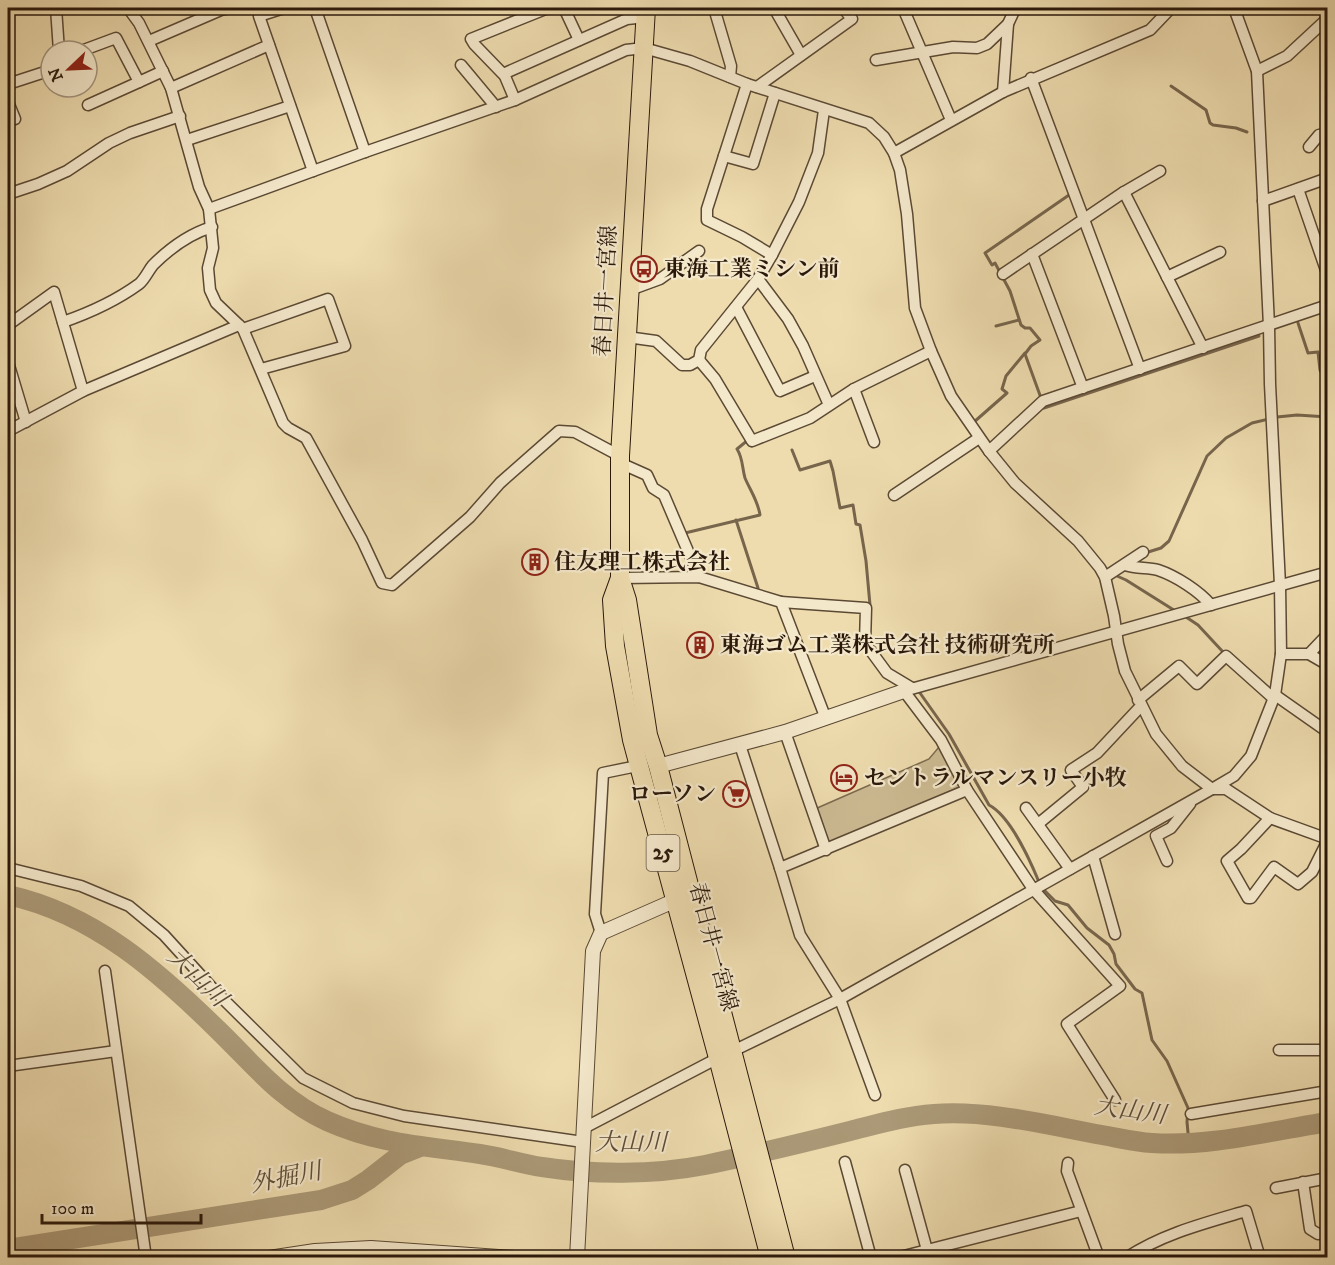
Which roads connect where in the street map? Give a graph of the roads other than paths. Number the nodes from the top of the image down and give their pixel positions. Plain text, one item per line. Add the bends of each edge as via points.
1 (56, 8) edge
2 (128, 8) edge
3 (231, 8) edge
4 (284, 8) edge
5 (315, 8) edge
6 (548, 8) edge
7 (564, 8) edge
8 (714, 8) edge
9 (774, 8) edge
10 (843, 8) edge
11 (903, 8) edge
12 (1019, 8) edge
13 (1171, 8) edge
14 (1234, 8) edge
15 (646, 12) edge
16 (1328, 18) edge
17 (1008, 24) junction
18 (58, 39) edge
19 (579, 40) junction
20 (149, 41) junction
21 (99, 44) edge
22 (269, 45) junction
23 (644, 48) junction
24 (922, 52) junction
25 (801, 55) junction
26 (876, 60) dead end
27 (461, 65) dead end
28 (164, 71) junction
29 (1257, 71) junction
30 (39, 74) edge
31 (504, 74) junction
32 (730, 77) junction
33 (1031, 78) junction
34 (139, 82) junction
35 (8, 84) edge
36 (752, 86) junction
37 (171, 88) junction
38 (1003, 92) junction
39 (775, 93) junction
40 (515, 100) junction
41 (8, 102) edge
42 (88, 105) dead end
43 (290, 106) junction
44 (496, 107) junction
45 (824, 110) junction
46 (180, 116) junction
47 (15, 119) dead end
48 (951, 120) junction
49 (1328, 133) edge
50 (187, 140) junction
51 (1309, 147) dead end
52 (365, 152) junction
53 (894, 153) junction
54 (724, 156) junction
55 (314, 171) junction
56 (1160, 171) dead end
57 (1328, 178) edge
58 (1298, 189) junction
59 (1124, 192) junction
60 (8, 194) edge
61 (1263, 201) junction
62 (209, 209) junction
63 (1084, 219) junction
64 (212, 227) junction
65 (699, 251) dead end
66 (1220, 252) dead end
67 (1032, 254) junction
68 (772, 255) junction
69 (1003, 274) dead end
70 (1328, 276) edge
71 (1167, 277) junction
72 (758, 279) junction
73 (630, 290) junction
74 (1328, 305) edge
75 (736, 307) junction
76 (63, 322) junction
77 (8, 325) edge
78 (1269, 326) junction
79 (241, 327) junction
80 (627, 337) junction
81 (1203, 348) junction
82 (931, 351) junction
83 (699, 360) junction
84 (8, 362) edge
85 (261, 369) junction
86 (1140, 369) junction
87 (815, 376) junction
88 (1083, 388) junction
89 (854, 389) junction
90 (83, 391) junction
91 (829, 405) junction
92 (26, 422) junction
93 (8, 431) edge
94 (980, 438) junction
95 (874, 442) dead end
96 (989, 451) junction
97 (621, 459) junction
98 (894, 495) dead end
99 (1143, 552) dead end
100 (1125, 565) junction
101 (1328, 572) edge
102 (699, 577) junction
103 (1105, 577) junction
104 (620, 578) junction
105 (1280, 585) junction
106 (781, 602) junction
107 (1211, 605) junction
108 (1116, 631) junction
109 (1328, 634) edge
110 (1281, 654) junction
111 (1309, 654) junction
112 (1328, 665) edge
113 (908, 689) junction
114 (1274, 696) junction
115 (1139, 703) junction
116 (826, 719) junction
117 (1322, 728) dead end
118 (785, 732) junction
119 (740, 745) junction
120 (639, 765) junction
121 (658, 766) junction
122 (1212, 789) junction
123 (968, 790) junction
124 (1192, 800) junction
125 (1026, 808) dead end
126 (1270, 818) junction
127 (1038, 824) junction
128 (1328, 840) edge
129 (826, 850) junction
130 (1093, 856) junction
131 (1167, 861) dead end
132 (8, 868) edge
133 (780, 868) junction
134 (1070, 869) junction
135 (1033, 890) junction
136 (676, 900) junction
137 (601, 933) junction
138 (1115, 934) dead end
139 (105, 971) dead end
140 (840, 999) junction
141 (1279, 1050) dead end
142 (1328, 1050) edge
143 (116, 1051) junction
144 (726, 1055) junction
145 (8, 1066) edge
146 (1328, 1091) edge
147 (875, 1095) dead end
148 (1114, 1100) dead end
149 (1191, 1114) dead end
150 (583, 1139) junction
151 (844, 1162) dead end
152 (1068, 1163) dead end
153 (904, 1170) dead end
154 (1328, 1178) edge
155 (1303, 1182) junction
156 (759, 1184) junction
157 (1276, 1188) dead end
158 (1081, 1210) junction
159 (1328, 1233) edge
160 (927, 1250) junction
161 (943, 1252) edge
162 (146, 1257) edge
163 (269, 1257) edge
164 (514, 1257) edge
165 (577, 1257) edge
166 (770, 1257) edge
167 (786, 1257) edge
168 (871, 1257) edge
169 (896, 1257) edge
170 (1099, 1257) edge
171 (1126, 1257) edge
172 (1260, 1257) edge

1 - 18 street
2 - 20 street
3 - 20 street
4 - 22 street via 259,16
5 - 52 street
6 - 31 street via 471,39
7 - 19 street
8 - 32 street via 731,66
9 - 25 street
10 - 25 street via 852,19
11 - 24 street
12 - 17 street
13 - 33 street via 1150,30
14 - 29 street
15 - 19 street
15 - 23 main road, 春日井一宮線 / 25
16 - 29 street via 1287,56
17 - 24 street via 977,48
17 - 38 street
19 - 31 street
20 - 28 street
21 - 34 street via 116,38
22 - 37 street
22 - 43 street
23 - 32 street
23 - 40 street via 626,50
23 - 73 main road, 春日井一宮線 / 25
24 - 26 street
24 - 48 street
25 - 36 street
27 - 44 street
28 - 34 street
28 - 37 street
29 - 61 street
30 - 35 street
31 - 40 street
32 - 36 street
33 - 38 street
33 - 63 street
34 - 42 street
36 - 39 street
36 - 54 street
37 - 46 street
38 - 48 street
39 - 45 street
39 - 54 street via 753,164
40 - 44 street
41 - 47 street
43 - 50 street
43 - 55 street
44 - 52 street
45 - 53 street via 869,123
45 - 68 street via 818,153
46 - 50 street
46 - 60 street via 109,143 67,171
48 - 53 street
49 - 51 street via 1319,135
50 - 62 street
52 - 55 street
53 - 82 street via 907,214 915,308
54 - 68 street via 707,220
55 - 62 street
56 - 59 street
57 - 58 street
58 - 61 street
58 - 70 street
59 - 63 street
59 - 71 street
61 - 78 street
62 - 64 street
63 - 67 street
63 - 86 street
64 - 76 street via 175,245 151,267 141,283 89,313
64 - 79 street via 210,290 216,303
65 - 73 street via 660,279
66 - 71 street
67 - 69 street
67 - 88 street
68 - 72 street
71 - 81 street
72 - 75 street
72 - 87 street via 788,319
73 - 80 main road, 春日井一宮線 / 25
74 - 78 street
75 - 83 street via 701,350
75 - 87 street via 780,391
76 - 77 street via 54,292
76 - 90 street
78 - 81 street
78 - 105 street
79 - 85 street
79 - 85 street via 328,299 345,346
79 - 90 street
80 - 83 street via 656,341 682,364
80 - 97 main road, 春日井一宮線 / 25
81 - 86 street
82 - 89 street
82 - 94 street via 951,396
83 - 91 street via 752,441 810,418
84 - 92 street
85 - 97 street via 283,423 306,438 382,584 392,585 559,431 575,432
86 - 88 street
87 - 91 street
88 - 96 street via 1042,401
89 - 91 street
89 - 95 street
90 - 92 street
92 - 93 street
94 - 96 street
94 - 98 street
96 - 103 street via 1015,483 1078,541
97 - 102 street via 647,475 653,488 664,495
97 - 104 main road, 春日井一宮線 / 25
99 - 100 street
100 - 103 street
100 - 107 street via 1157,569
101 - 105 street
102 - 104 street
102 - 106 street
103 - 108 street
104 - 120 main road, 春日井一宮線 / 25 via 612,600 615,646
104 - 121 main road, 春日井一宮線 / 25 via 627,600 646,726
105 - 107 street
105 - 110 street
106 - 113 street via 866,608 865,643 887,673
106 - 116 street
107 - 108 street
108 - 113 street
108 - 115 street via 1125,671
109 - 111 street
110 - 111 street
110 - 114 street
111 - 112 street
113 - 116 street
113 - 123 street
114 - 115 street via 1226,656 1197,684 1179,666
114 - 117 street
114 - 122 street via 1251,756 1234,776
115 - 122 street via 1167,750
115 - 127 street via 1097,753 1071,770 1083,787
116 - 118 street
118 - 119 street
118 - 129 street
119 - 121 street
119 - 133 street
120 - 121 street
120 - 136 main road, 春日井一宮線 / 25
120 - 137 street via 603,773 595,914
121 - 144 main road, 春日井一宮線 / 25
122 - 124 street
122 - 126 street via 1226,789
123 - 129 street
123 - 135 street
124 - 130 street
124 - 131 street via 1171,828 1156,836
125 - 127 street
126 - 128 street
126 - 128 street via 1227,861 1248,898 1274,867 1298,884 1312,872
127 - 134 street
129 - 133 street
130 - 134 street
130 - 138 street
132 - 150 street via 81,886 129,906 164,935 303,1077 353,1103 404,1116
133 - 140 street via 800,935
134 - 135 street
135 - 140 street
135 - 148 street via 1120,986 1067,1024
136 - 137 street
136 - 144 main road, 春日井一宮線 / 25
137 - 150 street via 593,951
139 - 143 street
140 - 144 street
140 - 147 street
141 - 142 street
143 - 145 street
143 - 162 street
144 - 150 street
144 - 156 main road, 春日井一宮線 / 25
146 - 149 street
150 - 165 street
151 - 168 street
152 - 158 street via 1067,1172
153 - 160 street
154 - 155 street
155 - 157 street
155 - 159 street via 1310,1229 1318,1234
156 - 166 main road, 春日井一宮線 / 25
156 - 167 main road, 春日井一宮線 / 25
158 - 161 street
158 - 170 street
160 - 161 street
160 - 169 street
163 - 164 street via 371,1248
171 - 172 street via 1197,1225 1246,1211

